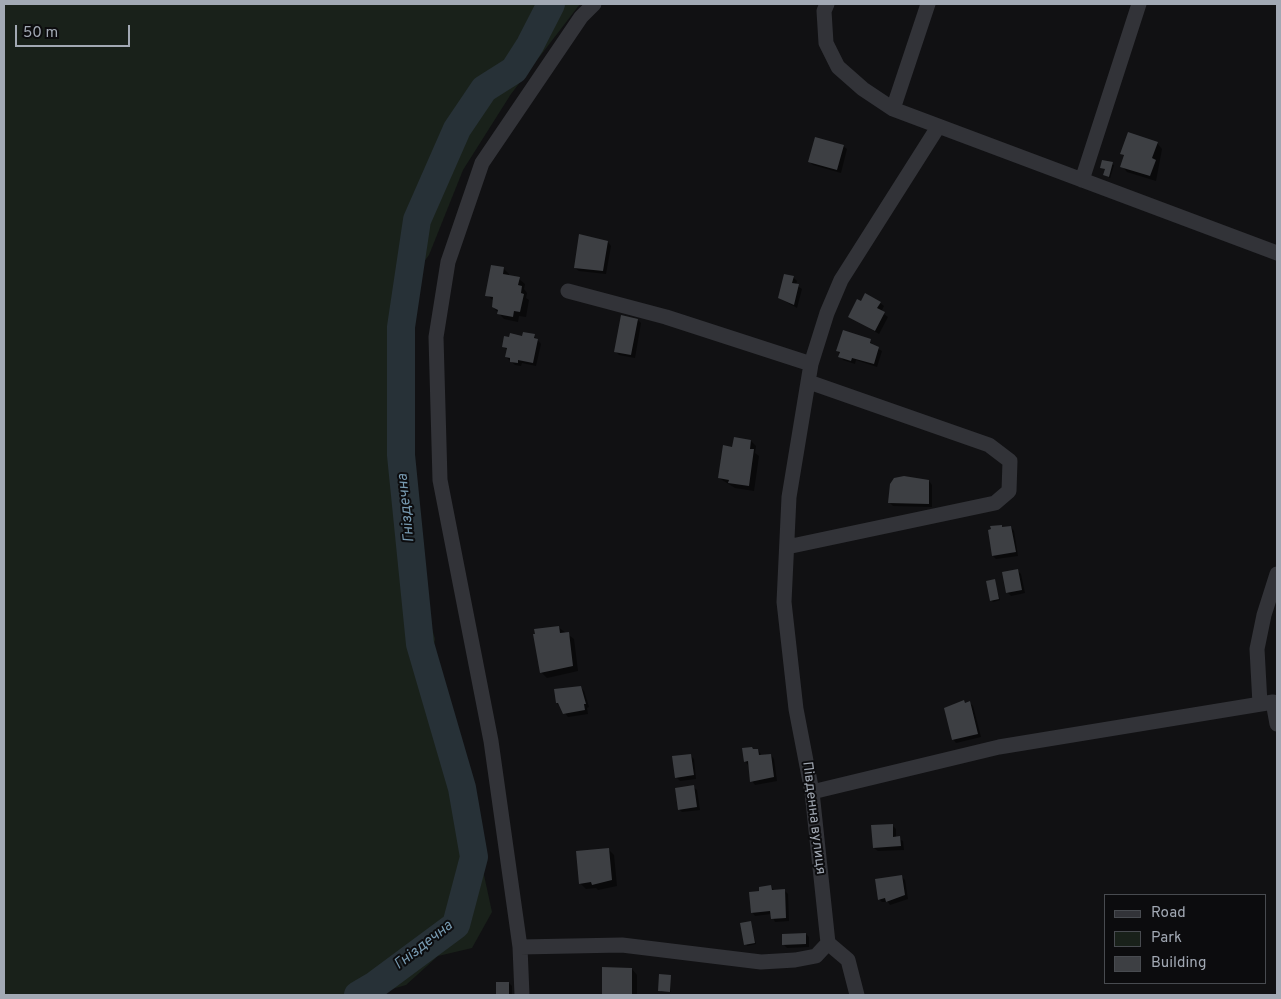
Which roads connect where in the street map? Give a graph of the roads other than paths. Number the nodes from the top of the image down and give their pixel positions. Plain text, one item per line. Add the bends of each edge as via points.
1 (594, 4) edge
2 (827, 4) edge
3 (928, 4) edge
4 (1140, 4) edge
5 (893, 109) junction
6 (938, 127) junction
7 (1082, 180) junction
8 (1276, 249) edge
9 (568, 291) dead end
10 (811, 364) junction
11 (809, 382) junction
12 (787, 547) junction
13 (1277, 574) edge
14 (1260, 704) junction
15 (1277, 724) edge
16 (812, 792) junction
17 (828, 943) junction
18 (520, 947) junction
19 (522, 995) edge
20 (857, 995) edge

1 - 18 street via 581,17 482,163 448,262 436,337 440,480 491,741
2 - 5 street via 824,12 826,43 838,67 863,90
3 - 5 street
4 - 7 street
5 - 6 street
6 - 7 street
6 - 10 street, Південна вулиця via 841,280
7 - 8 street
9 - 10 street via 666,317
10 - 11 street, Південна вулиця
11 - 12 street, Південна вулиця via 789,497
11 - 12 street via 989,445 1010,461 1009,491 995,503
12 - 16 street, Південна вулиця via 784,602 796,709
13 - 14 street via 1264,615 1258,649
14 - 15 street via 1273,702
14 - 16 street via 999,747
16 - 17 street, Південна вулиця
17 - 18 street via 816,956 762,962 622,945
17 - 20 street via 848,960
18 - 19 street

